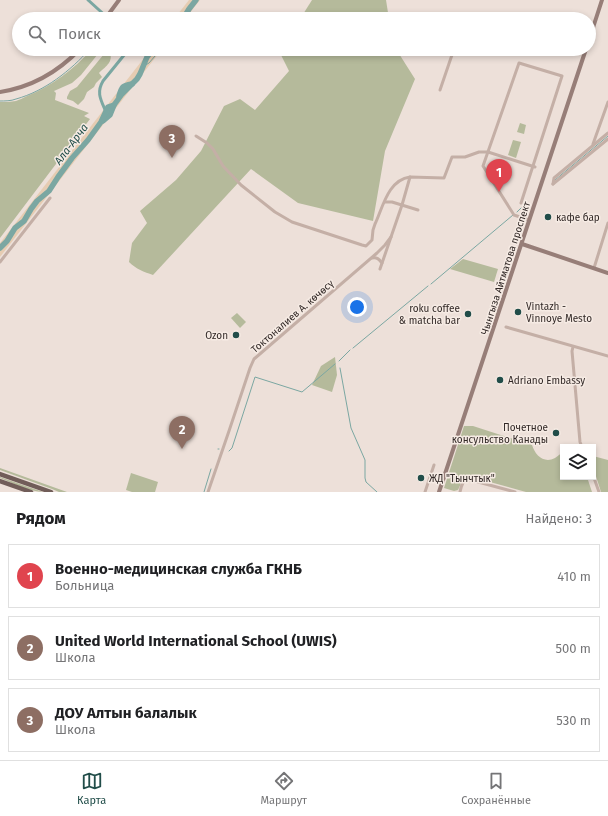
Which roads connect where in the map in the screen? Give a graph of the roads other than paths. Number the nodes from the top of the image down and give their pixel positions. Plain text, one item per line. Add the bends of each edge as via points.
1 (119, 0) edge
2 (602, 0) edge
3 (110, 12) edge
4 (596, 18) edge
5 (73, 56) edge
6 (452, 56) edge
7 (584, 56) edge
8 (440, 90) dead end
9 (0, 92) edge
10 (608, 102) edge
11 (608, 133) edge
12 (196, 136) dead end
13 (608, 139) edge
14 (593, 146) junction
15 (488, 152) junction
16 (534, 166) junction
17 (410, 177) junction
18 (50, 198) dead end
19 (385, 202) junction
20 (521, 203) dead end
21 (402, 205) junction
22 (418, 210) dead end
23 (529, 220) junction
24 (608, 223) edge
25 (391, 237) junction
26 (522, 244) junction
27 (372, 258) junction
28 (0, 262) edge
29 (382, 263) junction
30 (594, 268) junction
31 (380, 269) dead end
32 (608, 272) edge
33 (506, 327) dead end
34 (573, 347) junction
35 (608, 356) edge
36 (581, 444) edge
37 (434, 465) dead end
38 (0, 474) edge
39 (595, 480) edge
40 (0, 481) edge
41 (30, 492) edge
42 (50, 492) edge
43 (208, 492) edge
44 (425, 492) edge
45 (439, 492) edge
46 (460, 492) edge
47 (515, 492) edge
48 (599, 492) edge

1 - 3 main road
2 - 4 main road
5 - 9 main road via 36,82
6 - 8 street
7 - 23 main road, Чынгыза Айтматова проспект
10 - 14 street
11 - 14 street
12 - 19 street via 210,146 223,166 241,185 292,222 366,246 372,240 374,224
13 - 14 street via 554,182 554,178
15 - 16 street
15 - 16 street via 519,63 562,76
15 - 17 street via 452,157 444,178
15 - 23 street via 483,166 514,215
16 - 20 street
17 - 19 street via 398,182 391,189
17 - 21 street
18 - 28 street
19 - 21 street
21 - 22 street
21 - 25 street
23 - 26 main road, Чынгыза Айтматова проспект
24 - 30 street
25 - 27 street, Токтоналиев А. көчөсү
25 - 29 street
26 - 30 main road
26 - 45 main road, Чынгыза Айтматова проспект
27 - 29 street via 375,257
27 - 43 street, Токтоналиев А. көчөсү via 254,358
29 - 31 street
30 - 32 main road
33 - 34 street
34 - 35 street
34 - 36 street
37 - 44 street
38 - 42 main road
39 - 48 street
40 - 41 main road
46 - 47 street via 464,480 467,479

